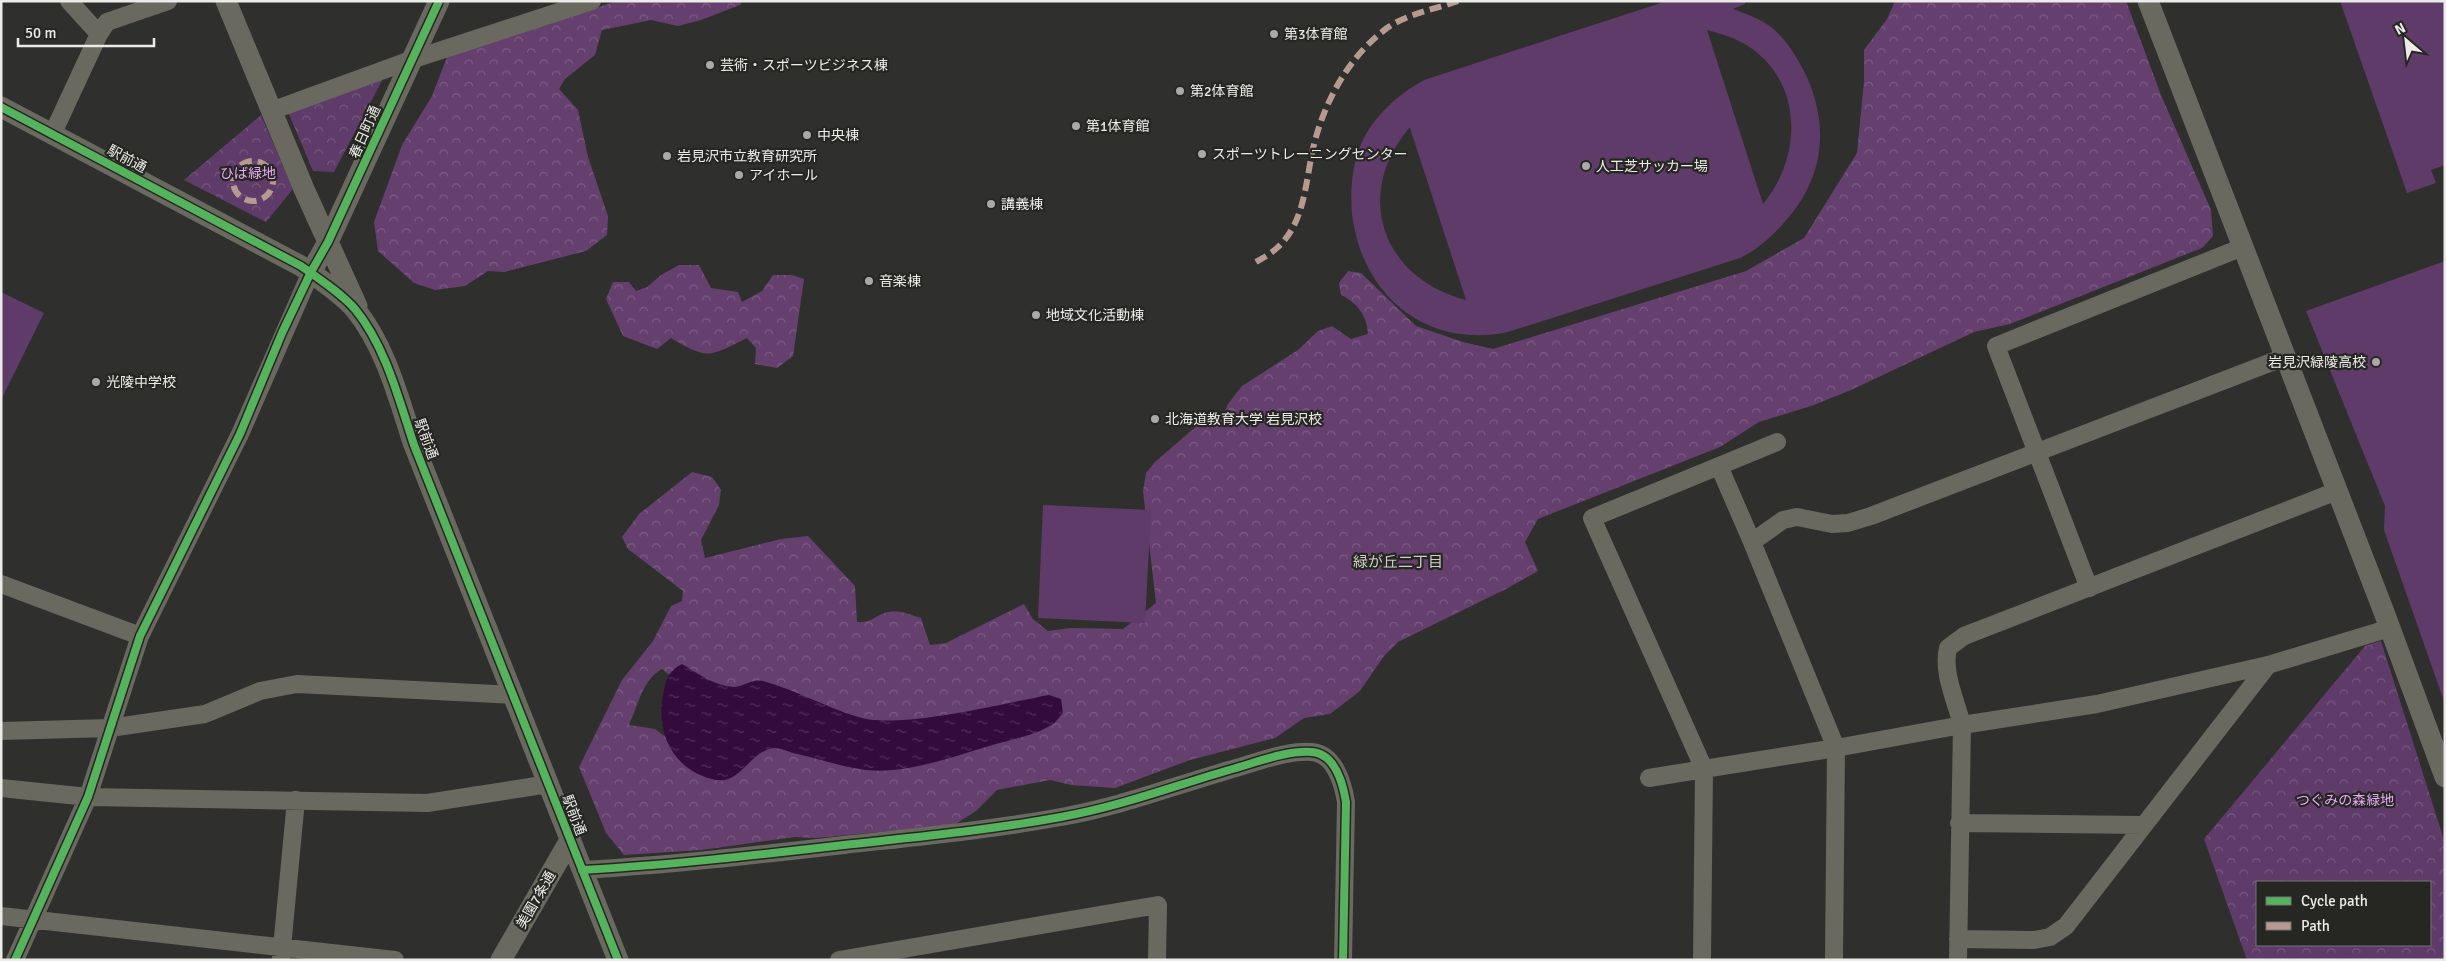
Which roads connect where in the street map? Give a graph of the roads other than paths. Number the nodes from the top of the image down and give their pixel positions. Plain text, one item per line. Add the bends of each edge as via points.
1 (69, 1) edge
2 (168, 1) edge
3 (226, 1) edge
4 (439, 1) edge
5 (592, 1) edge
6 (2148, 1) edge
7 (99, 34) junction
8 (411, 60) junction
9 (1, 107) edge
10 (271, 111) junction
11 (54, 133) junction
12 (328, 242) junction
13 (2243, 247) junction
14 (311, 272) junction
15 (364, 322) junction
16 (2285, 357) junction
17 (1778, 442) dead end
18 (2036, 453) junction
19 (1719, 466) junction
20 (2337, 491) junction
21 (1752, 542) junction
22 (1, 584) edge
23 (2089, 588) junction
24 (2390, 628) junction
25 (140, 636) junction
26 (2268, 665) junction
27 (514, 695) junction
28 (1962, 725) junction
29 (110, 728) junction
30 (1, 731) edge
31 (1836, 748) junction
32 (1704, 769) junction
33 (2445, 777) edge
34 (1649, 778) dead end
35 (548, 784) junction
36 (1, 788) edge
37 (88, 797) junction
38 (296, 800) junction
39 (1959, 823) junction
40 (2144, 824) junction
41 (570, 840) junction
42 (582, 870) junction
43 (1, 916) edge
44 (33, 920) junction
45 (1958, 938) junction
46 (281, 954) edge
47 (15, 960) edge
48 (395, 960) edge
49 (501, 960) edge
50 (618, 960) edge
51 (839, 960) edge
52 (1157, 960) edge
53 (1343, 960) edge
54 (1702, 960) edge
55 (1834, 960) edge
56 (1958, 960) edge

1 - 7 street
2 - 7 street via 107,22
3 - 10 street
4 - 8 street, 春日町通
5 - 8 street
6 - 13 street
7 - 11 street
8 - 10 street
8 - 12 street, 春日町通
9 - 11 street, 駅前通
10 - 12 street
11 - 14 street, 駅前通
12 - 14 street, 春日町通
12 - 15 street
13 - 16 street
13 - 18 street via 1996,346
14 - 15 street, 駅前通 via 344,298
14 - 25 street via 240,434
15 - 27 street, 駅前通 via 390,374 414,445
16 - 18 street
16 - 20 street
17 - 19 street
18 - 21 street via 1848,523 1832,524 1798,517 1783,520
18 - 23 street
19 - 21 street
19 - 32 street via 1592,518
20 - 23 street
20 - 24 street
21 - 31 street
22 - 25 street
23 - 28 street via 1964,636 1948,648 1946,665
24 - 26 street
24 - 33 street
25 - 29 street
26 - 28 street via 2097,704
26 - 40 street
27 - 29 street via 297,684 260,691 205,714
27 - 35 street, 駅前通
28 - 31 street
28 - 39 street
29 - 30 street
29 - 37 street
31 - 32 street
31 - 55 street
32 - 34 street
32 - 54 street
35 - 38 street via 427,803
35 - 41 street, 駅前通
36 - 37 street
37 - 38 street
37 - 44 street
38 - 46 street
39 - 40 street
39 - 45 street
40 - 45 street via 2066,926 2050,937 2034,940
41 - 42 street, 駅前通
41 - 49 street, 美園7条通
42 - 50 street, 駅前通
42 - 53 street via 670,865 1062,817 1264,760 1316,752 1335,768 1346,802
43 - 44 street
44 - 46 street
44 - 47 street
45 - 56 street
46 - 48 street
51 - 52 street via 1158,905

